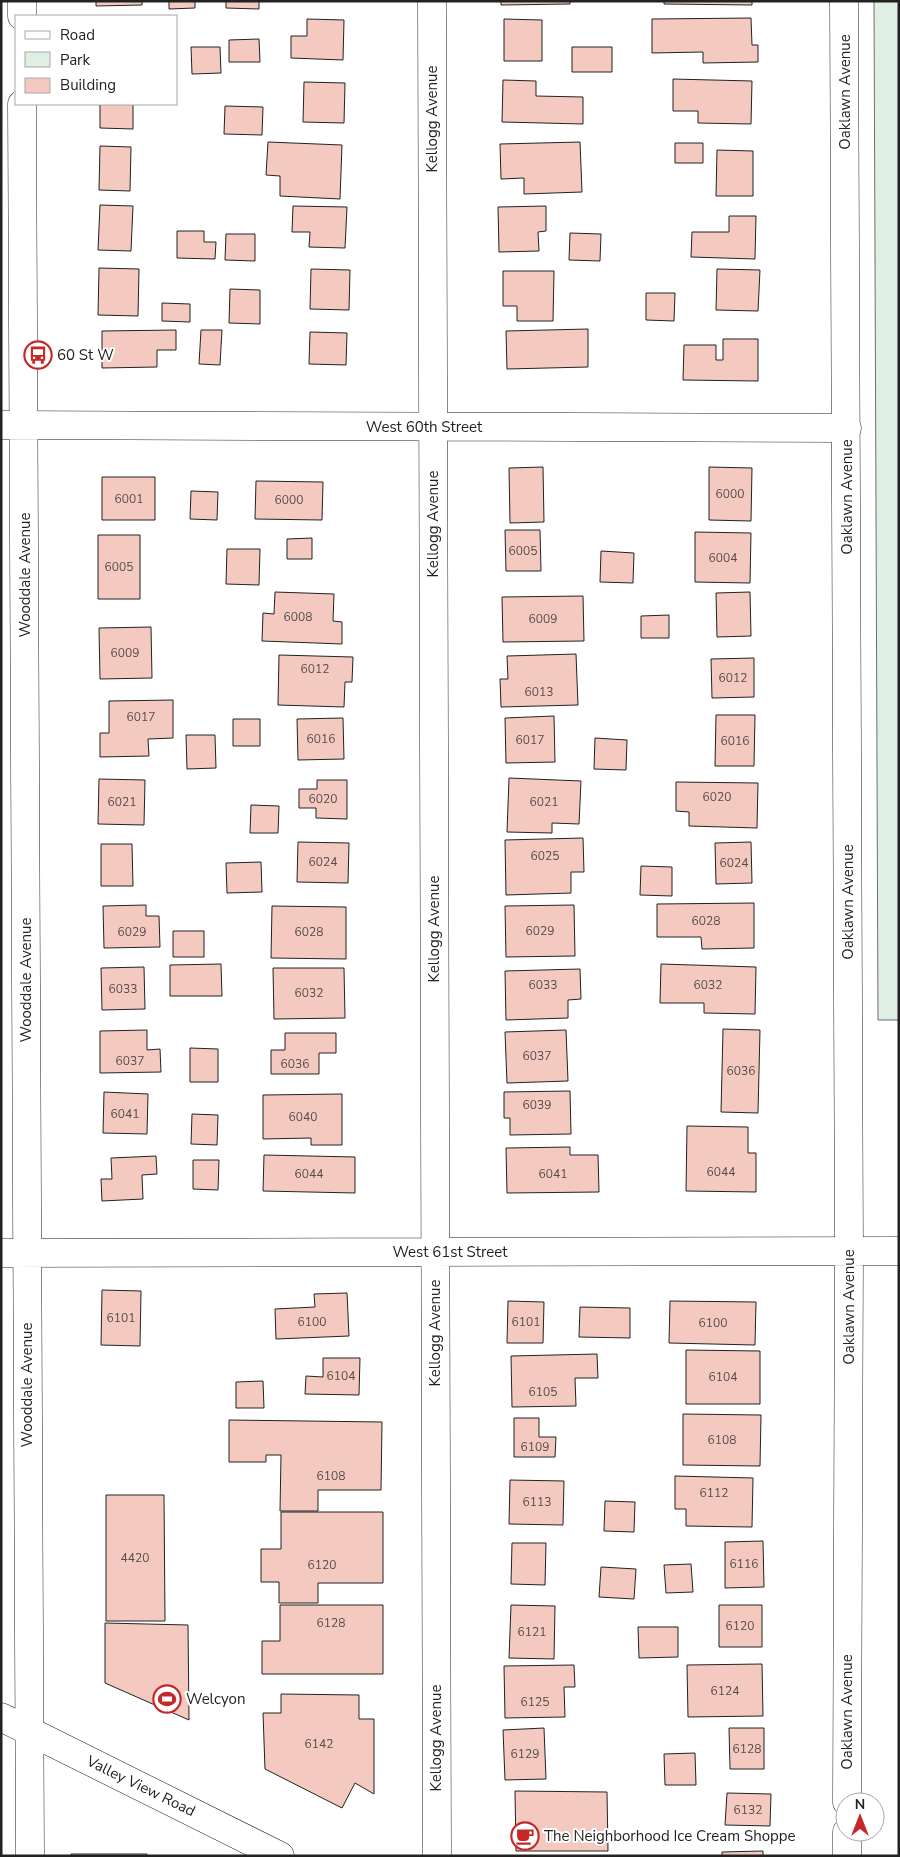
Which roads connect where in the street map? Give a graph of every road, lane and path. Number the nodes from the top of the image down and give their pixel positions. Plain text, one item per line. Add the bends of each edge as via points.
1 (22, 1) edge
2 (432, 1) edge
3 (844, 1) edge
4 (22, 15) edge
5 (22, 105) edge
6 (13, 425) edge
7 (433, 426) junction
8 (847, 428) junction
9 (849, 1251) junction
10 (899, 1251) edge
11 (435, 1252) junction
12 (14, 1253) edge
13 (1, 1717) edge
14 (29, 1730) junction
15 (847, 1792) edge
16 (847, 1842) edge
17 (30, 1856) edge
18 (280, 1856) edge
19 (437, 1856) edge
20 (847, 1856) edge

1 - 4 street
2 - 7 street, Kellogg Avenue
3 - 8 street, Oaklawn Avenue
5 - 6 street, Wooddale Avenue
6 - 7 street, West 60th Street
6 - 12 street, Wooddale Avenue
7 - 8 street, West 60th Street
7 - 11 street, Kellogg Avenue
8 - 9 street, Oaklawn Avenue
9 - 10 street, West 61st Street
9 - 11 street, West 61st Street
9 - 15 street, Oaklawn Avenue
11 - 12 street, West 61st Street
11 - 19 street, Kellogg Avenue
12 - 14 street, Wooddale Avenue
13 - 14 street, Valley View Road
14 - 17 street, Wooddale Avenue
14 - 18 street, Valley View Road
16 - 20 street

